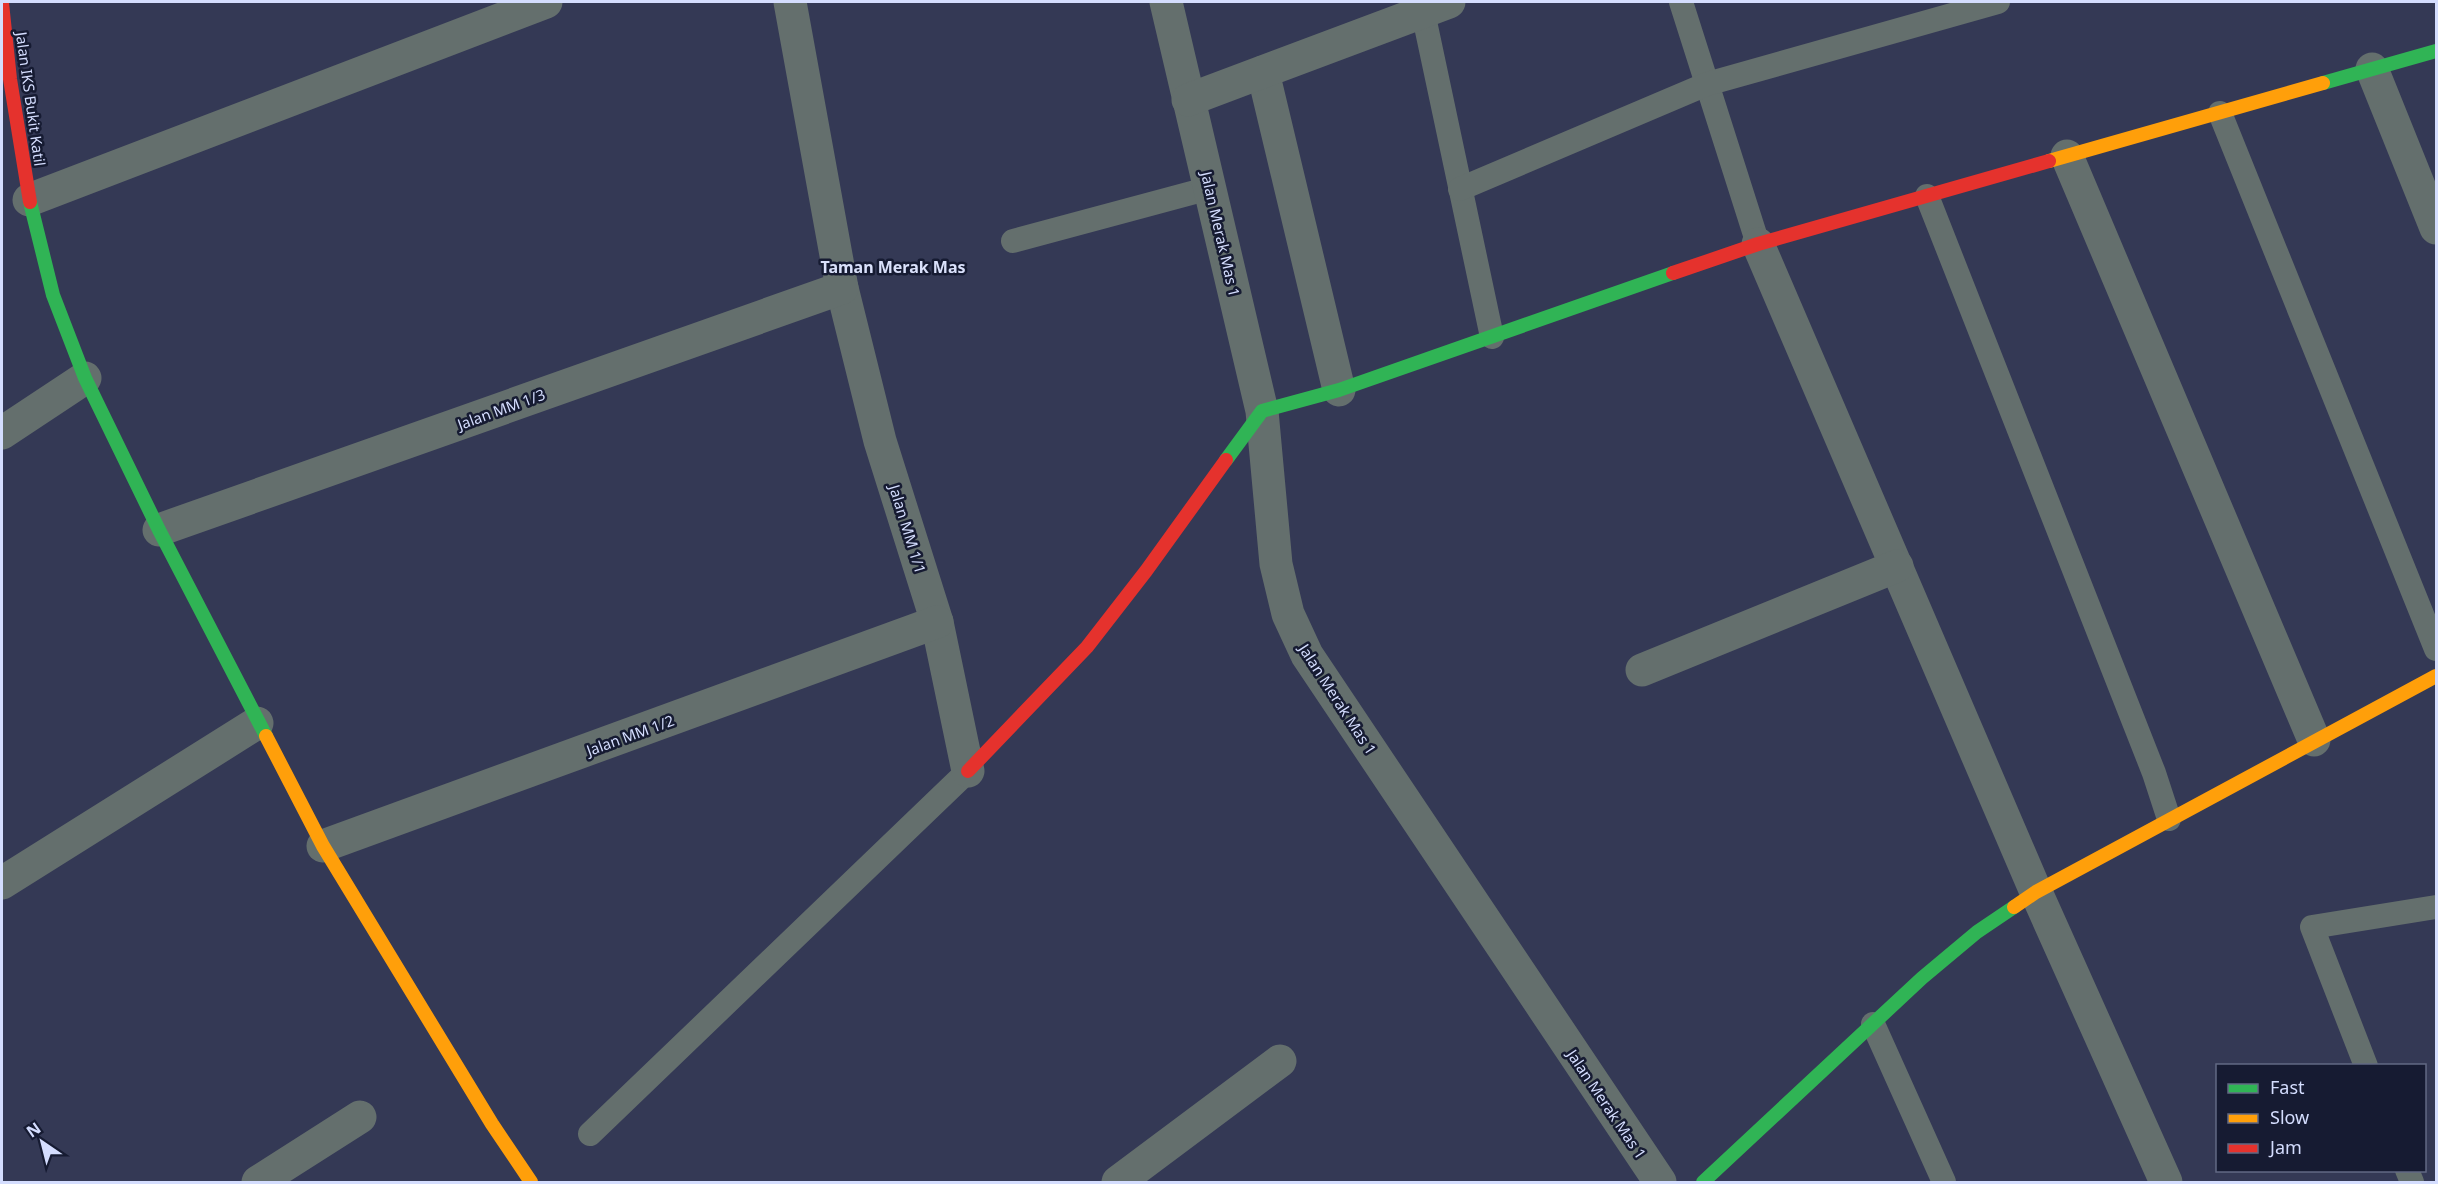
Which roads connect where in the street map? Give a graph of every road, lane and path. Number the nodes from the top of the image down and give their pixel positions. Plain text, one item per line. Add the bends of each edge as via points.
1 (546, 2) edge
2 (790, 2) edge
3 (1166, 2) edge
4 (1681, 2) edge
5 (1998, 2) edge
6 (2, 3) edge
7 (1436, 7) edge
8 (2436, 51) edge
9 (2372, 69) junction
10 (1263, 72) junction
11 (1707, 84) junction
12 (1188, 100) junction
13 (2220, 113) junction
14 (2067, 156) junction
15 (1210, 188) junction
16 (1461, 189) junction
17 (1927, 196) junction
18 (29, 200) junction
19 (2436, 228) edge
20 (1013, 242) dead end
21 (1758, 244) junction
22 (842, 288) junction
23 (1492, 337) junction
24 (85, 378) junction
25 (1339, 390) junction
26 (1262, 411) junction
27 (2, 433) edge
28 (159, 530) junction
29 (1897, 566) junction
30 (937, 622) junction
31 (2436, 649) edge
32 (1642, 670) dead end
33 (2436, 676) edge
34 (257, 723) junction
35 (2314, 740) junction
36 (968, 771) junction
37 (2169, 819) junction
38 (323, 846) junction
39 (2, 883) edge
40 (2036, 892) junction
41 (2436, 907) edge
42 (1873, 1024) junction
43 (1280, 1061) dead end
44 (2366, 1064) edge
45 (360, 1117) dead end
46 (590, 1134) dead end
47 (258, 1182) edge
48 (531, 1182) edge
49 (1118, 1182) edge
50 (1660, 1182) edge
51 (1703, 1182) edge
52 (1944, 1182) edge
53 (2166, 1182) edge

1 - 18 street
2 - 22 street, Jalan MM 1/1
3 - 12 street, Jalan Merak Mas 1
4 - 11 lane
5 - 11 lane
6 - 18 street, Jalan IKS Bukit Katil
7 - 10 street
7 - 16 lane
8 - 9 street
9 - 13 street
9 - 19 street
10 - 12 street
10 - 25 street
11 - 16 lane
11 - 21 lane
12 - 15 street, Jalan Merak Mas 1
13 - 14 street
13 - 31 lane
14 - 17 street
14 - 35 street
15 - 20 lane
15 - 26 street, Jalan Merak Mas 1
16 - 23 lane
17 - 21 street
17 - 37 lane
18 - 24 street, Jalan IKS Bukit Katil via 53,295
21 - 23 street
21 - 29 street
22 - 28 street, Jalan MM 1/3
22 - 30 street, Jalan MM 1/1 via 880,441
23 - 25 street
24 - 27 street
24 - 28 street, Jalan IKS Bukit Katil
25 - 26 street
26 - 36 street via 1087,647
26 - 50 street, Jalan Merak Mas 1 via 1276,564 1288,614 1307,655
28 - 34 street, Jalan IKS Bukit Katil
29 - 32 street
29 - 40 street
30 - 36 street, Jalan MM 1/1
30 - 38 street, Jalan MM 1/2
33 - 35 street
34 - 38 street, Jalan IKS Bukit Katil
34 - 39 street
35 - 37 street
36 - 46 lane
37 - 40 street
38 - 48 street, Jalan IKS Bukit Katil
40 - 42 street via 1977,932
40 - 53 street
41 - 44 lane via 2312,927
42 - 51 street
42 - 52 lane
43 - 49 street
45 - 47 street

